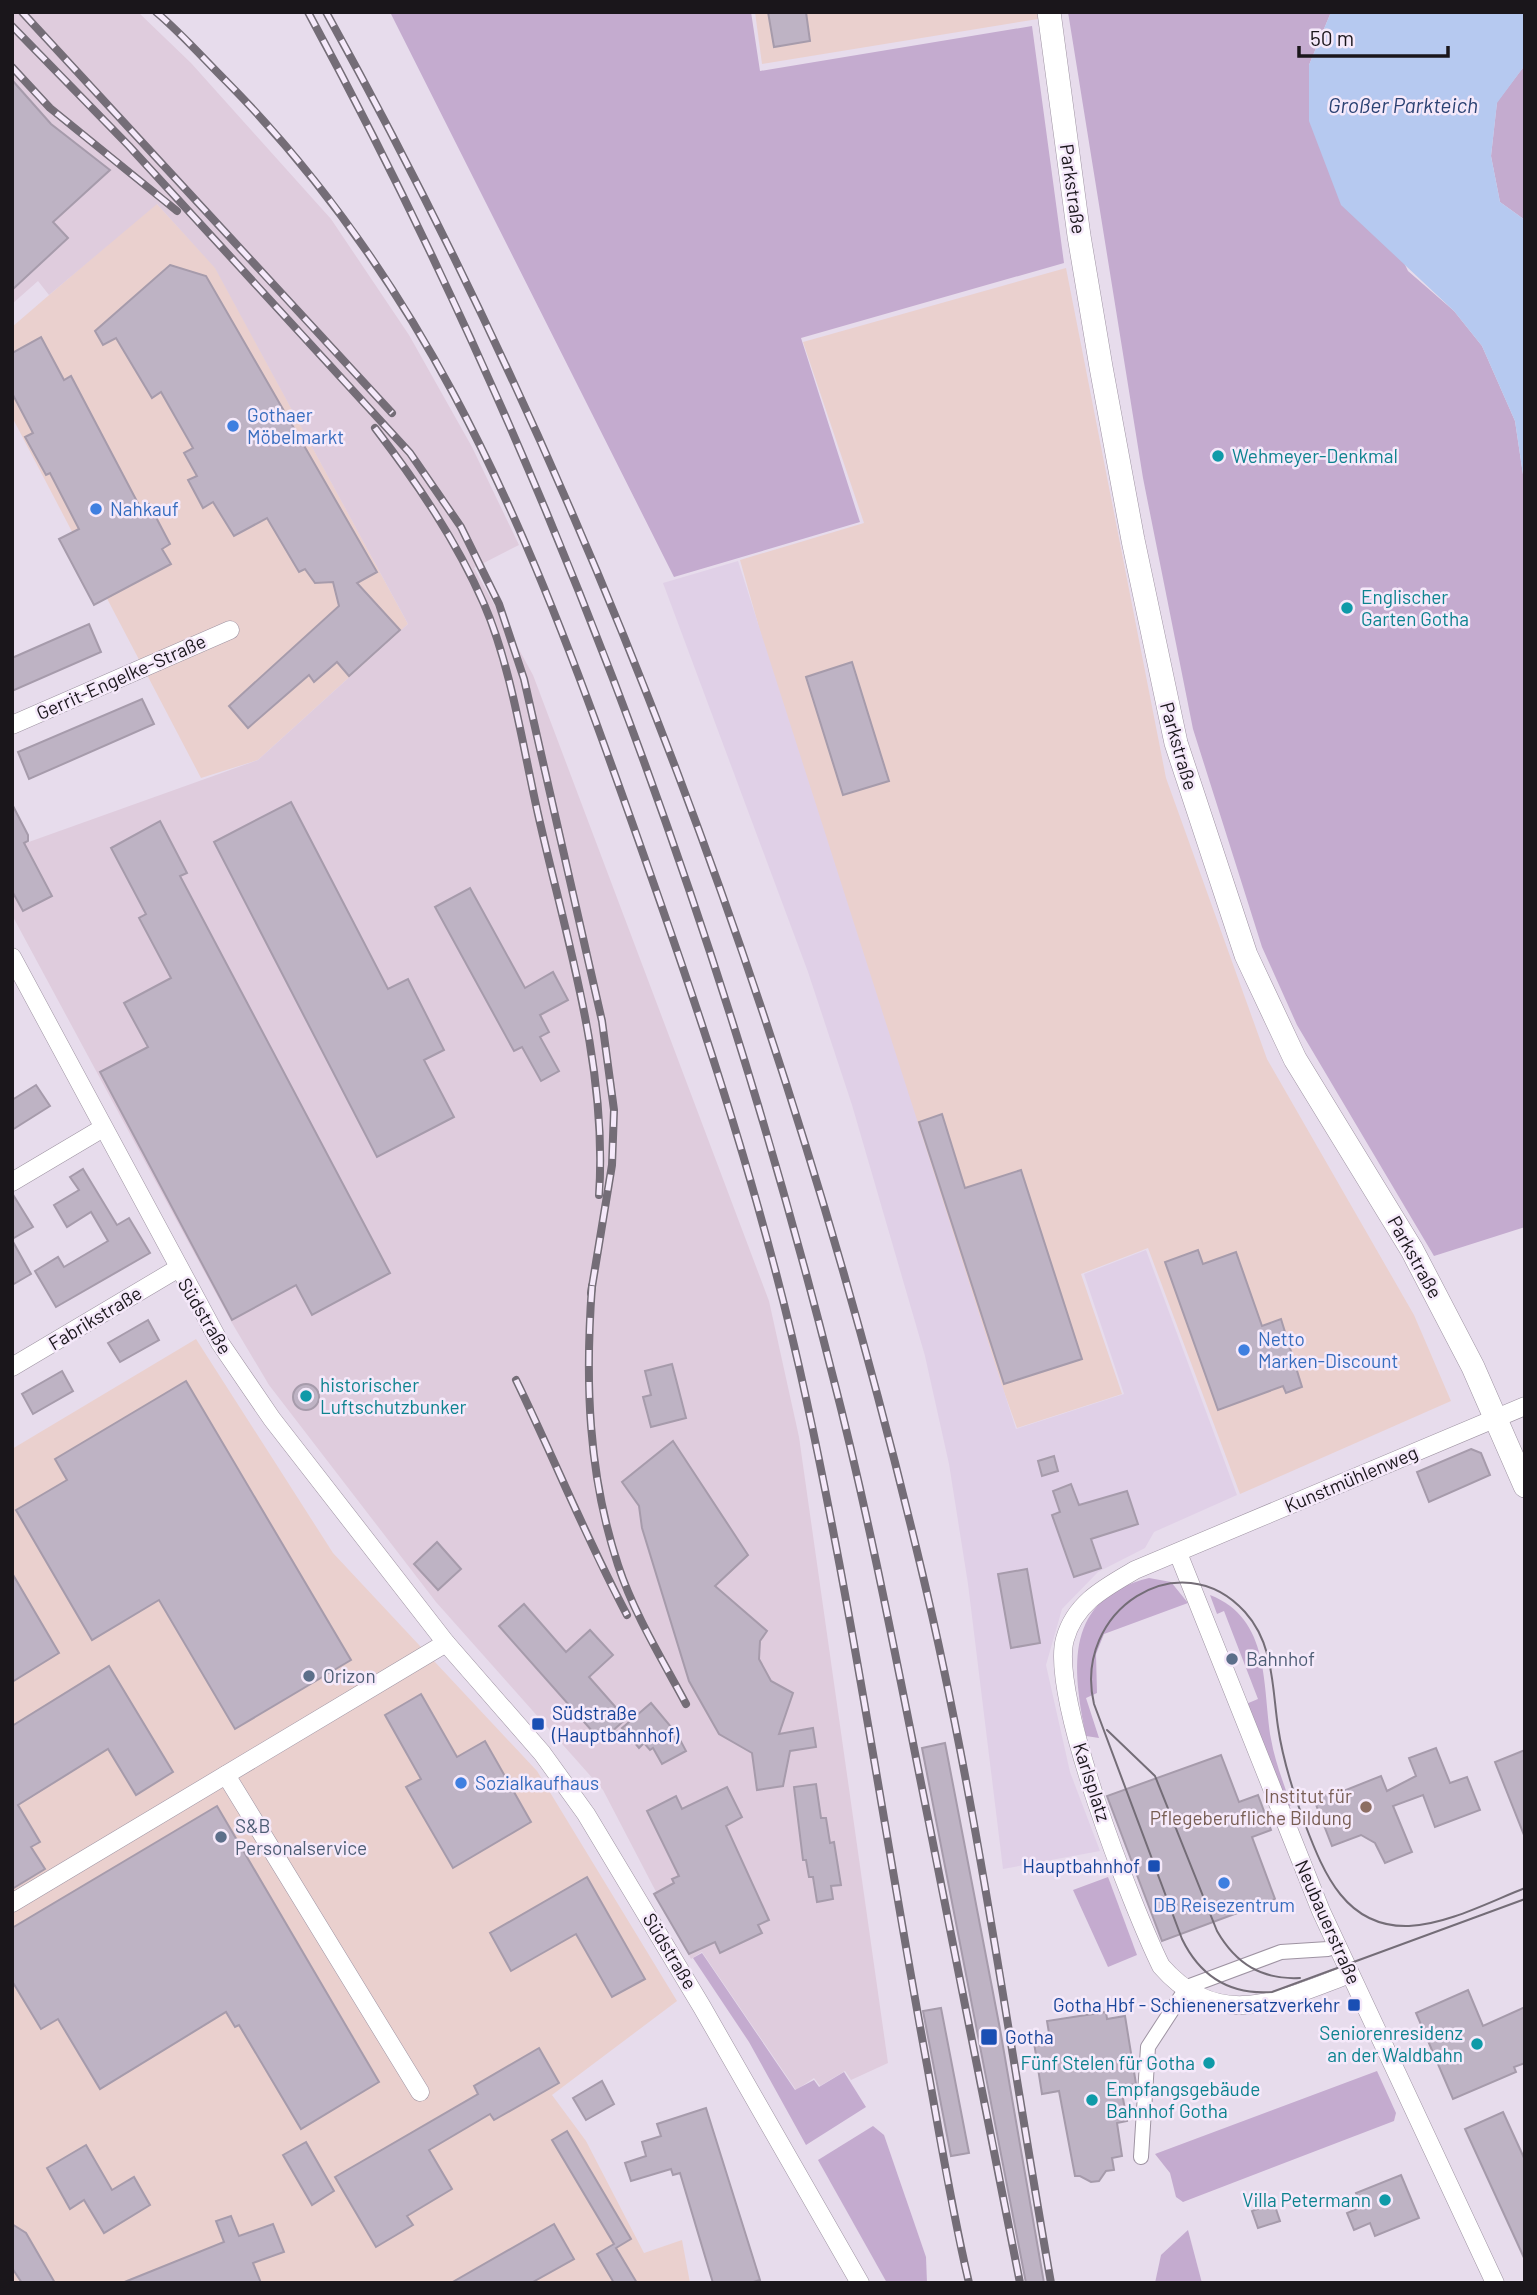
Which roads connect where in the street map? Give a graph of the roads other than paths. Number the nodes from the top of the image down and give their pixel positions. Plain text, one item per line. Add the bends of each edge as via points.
1 (1049, 12) edge
2 (230, 630) dead end
3 (12, 725) edge
4 (12, 957) edge
5 (103, 1128) junction
6 (12, 1182) edge
7 (177, 1269) junction
8 (12, 1367) edge
9 (1525, 1406) edge
10 (1496, 1416) junction
11 (1525, 1486) edge
12 (1178, 1553) junction
13 (446, 1643) junction
14 (226, 1775) junction
15 (12, 1903) edge
16 (1328, 1949) dead end
17 (1350, 1974) junction
18 (1186, 1987) junction
19 (420, 2092) dead end
20 (1141, 2157) dead end
21 (860, 2283) edge
22 (1495, 2283) edge

1 - 10 street, Parkstraße via 1099,354 1176,743 1246,955 1295,1059 1397,1222
2 - 3 street, Gerrit-Engelke-Straße
4 - 5 street, Südstraße
5 - 6 street
5 - 7 street, Südstraße
7 - 8 street, Fabrikstraße
7 - 13 street, Südstraße via 272,1419
9 - 10 street, Kunstmühlenweg
10 - 11 street, Parkstraße
10 - 12 street, Kunstmühlenweg
12 - 17 street, Neubauerstraße
12 - 18 street, Karlsplatz via 1135,1570 1087,1600 1065,1640 1063,1660 1066,1698 1118,1858 1161,1966
13 - 14 street
13 - 21 street, Südstraße via 541,1753 586,1814
14 - 15 street
14 - 19 street
16 - 18 street via 1281,1952
17 - 18 street, Karlsplatz via 1248,2007 1210,2000
17 - 22 street, Neubauerstraße
18 - 20 street via 1143,2047

